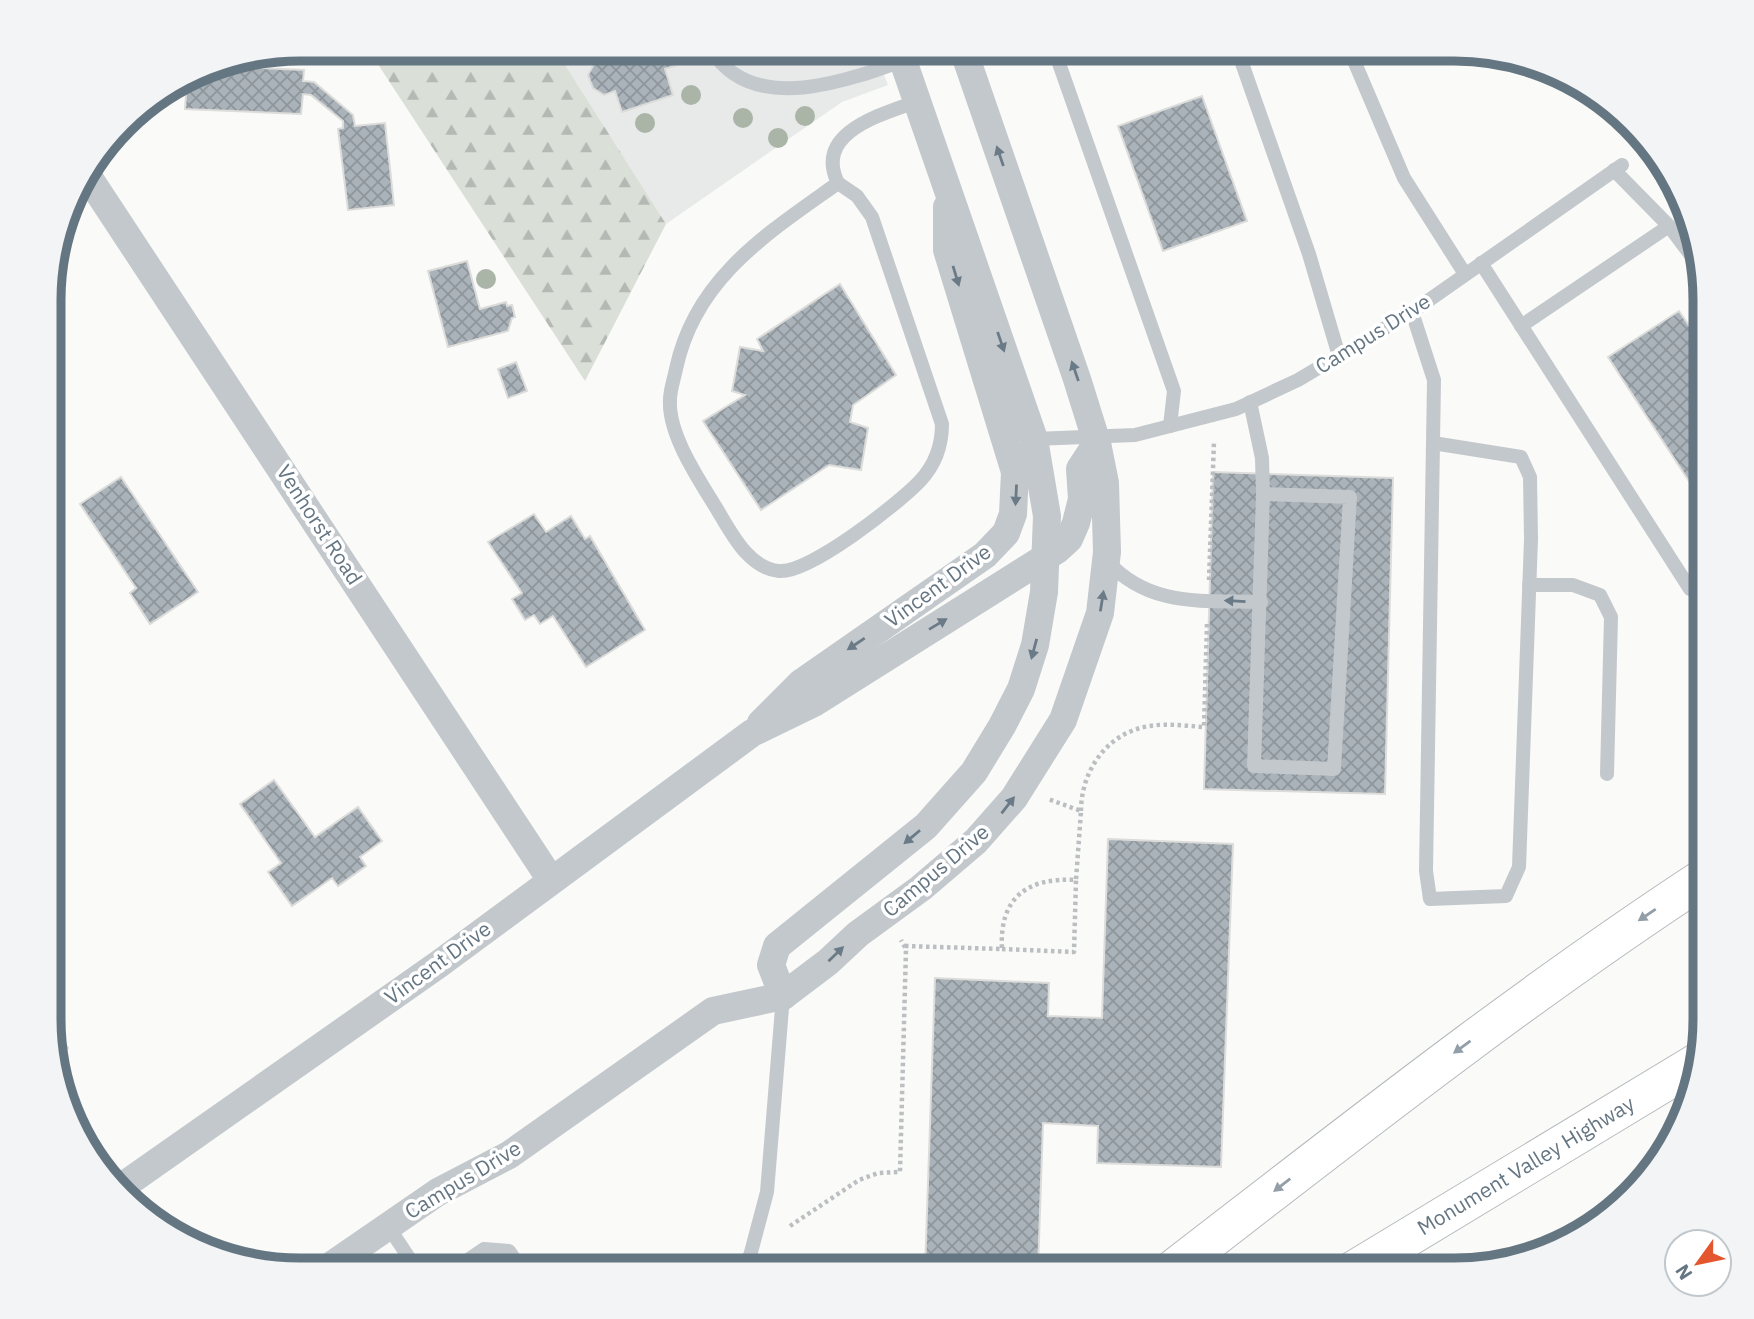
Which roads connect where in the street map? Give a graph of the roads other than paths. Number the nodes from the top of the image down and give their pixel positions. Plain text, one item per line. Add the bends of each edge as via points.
1 (719, 62) edge
2 (884, 62) edge
3 (904, 62) edge
4 (967, 62) edge
5 (1059, 62) edge
6 (1242, 62) edge
7 (1354, 62) edge
8 (918, 101) junction
9 (92, 183) edge
10 (838, 183) junction
11 (947, 185) junction
12 (1669, 226) junction
13 (1687, 249) edge
14 (1481, 263) junction
15 (1465, 274) junction
16 (1412, 312) junction
17 (1521, 326) junction
18 (1339, 356) junction
19 (1250, 402) junction
20 (1170, 426) junction
21 (1034, 439) junction
22 (1096, 440) junction
23 (1433, 443) junction
24 (1263, 494) junction
25 (1046, 557) junction
26 (1107, 561) junction
27 (1529, 585) junction
28 (1693, 590) edge
29 (1261, 602) junction
30 (752, 733) junction
31 (1607, 774) dead end
32 (551, 880) junction
33 (1692, 885) edge
34 (783, 996) junction
35 (1687, 1068) edge
36 (127, 1183) edge
37 (388, 1226) junction
38 (344, 1257) edge
39 (409, 1257) edge
40 (472, 1257) edge
41 (513, 1257) edge
42 (749, 1257) edge
43 (1188, 1258) edge
44 (1374, 1258) edge

1 - 2 lane via 733,74 763,87 832,84
3 - 8 street, Campus Drive
22 -> 4 street, Campus Drive
5 - 20 lane via 1174,391
6 - 18 lane via 1309,254
7 - 15 lane via 1404,178
8 - 10 lane via 860,124 841,139 834,156
8 - 11 street, Campus Drive
9 - 32 street, Venhorst Road
10 - 10 lane via 760,240 716,282 681,345 669,401 684,455 744,554 778,571 803,568 846,540 920,481 942,446 942,424 869,209
11 -> 21 street, Campus Drive
11 -> 30 street, Vincent Drive via 947,250 1015,472 1013,514 1006,533 985,555 802,683
12 - 13 lane
12 - 14 lane, Campus Drive via 1618,167
12 - 17 lane
14 - 15 lane, Campus Drive
14 - 17 lane
15 - 16 lane, Campus Drive
16 - 18 lane, Campus Drive
16 - 23 lane via 1434,380
17 - 28 lane
18 - 19 lane, Campus Drive
19 - 20 lane, Campus Drive
19 - 24 lane via 1262,458
20 - 22 lane, Campus Drive
21 - 22 lane, Campus Drive
21 - 25 street, Campus Drive via 1047,516
22 - 25 street, Vincent Drive via 1080,469 1082,499 1073,533
22 - 26 street, Campus Drive via 1107,499
23 - 27 lane via 1521,457 1530,477
23 - 27 lane via 1426,871 1430,899 1506,897 1519,867
24 - 29 lane
24 - 29 lane via 1350,497 1334,769 1254,766
30 -> 25 street, Vincent Drive via 814,703
25 -> 34 street, Campus Drive via 1040,623 1028,668 989,749 926,826 777,946 771,965
29 -> 26 lane via 1156,595 1127,581
34 -> 26 street, Campus Drive via 960,856 1014,797 1072,702 1100,613
27 - 31 lane via 1573,585 1600,595 1611,617
30 - 32 street, Vincent Drive
32 - 36 street, Vincent Drive
33 -> 43 highway via 1439,1064
34 - 37 street, Campus Drive via 713,1011 509,1155 438,1192
34 - 42 lane via 767,1192
35 - 44 highway, Monument Valley Highway
37 - 38 street, Campus Drive
37 - 39 lane
40 - 41 lane via 484,1249 509,1251

